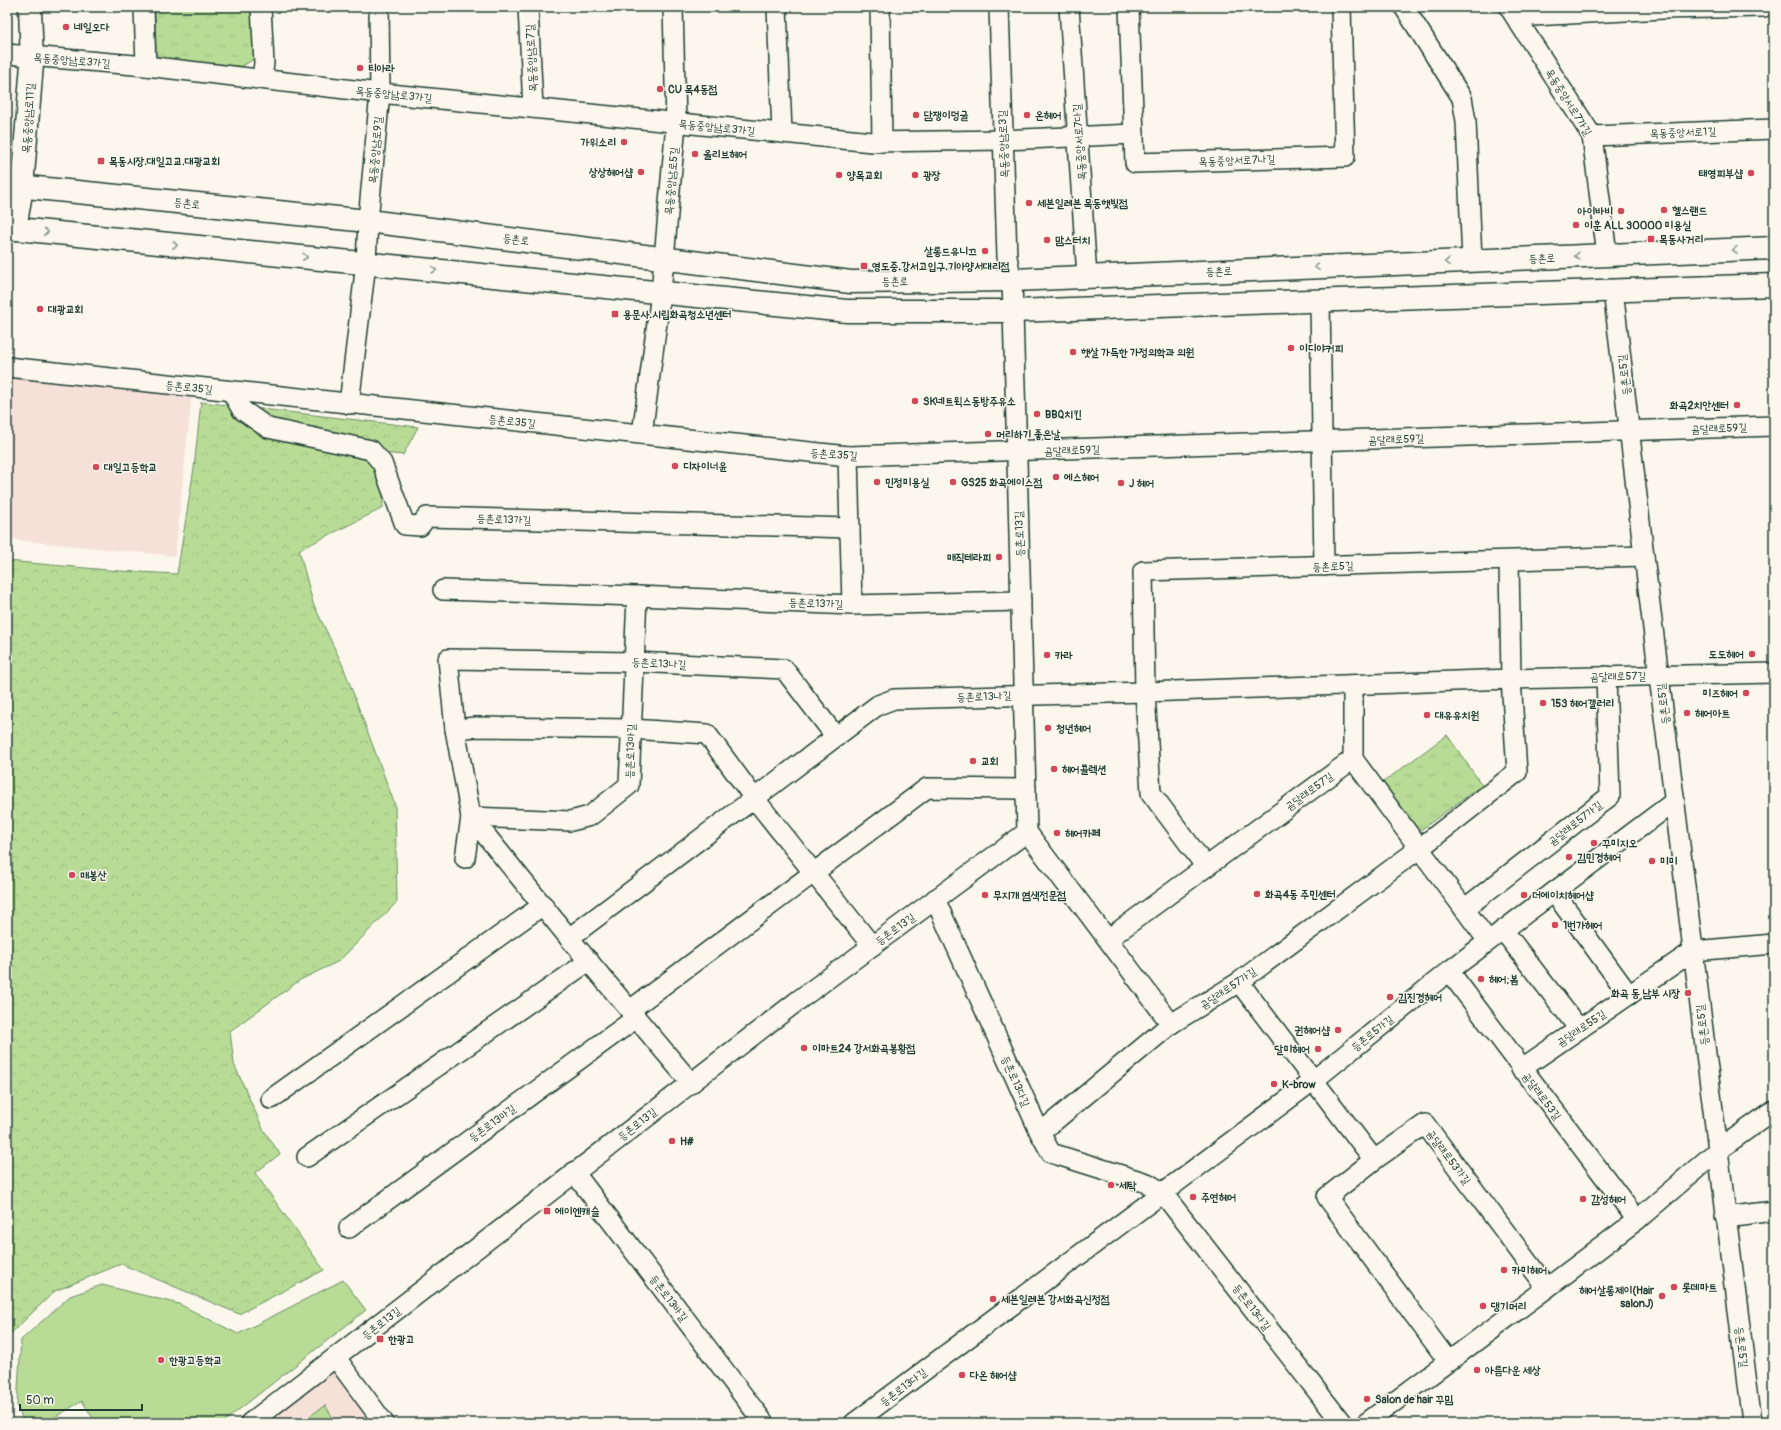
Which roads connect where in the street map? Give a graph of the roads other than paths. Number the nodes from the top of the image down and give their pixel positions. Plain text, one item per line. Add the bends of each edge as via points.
1 (30, 7) edge
2 (144, 7) edge
3 (261, 7) edge
4 (379, 7) edge
5 (528, 7) edge
6 (673, 7) edge
7 (778, 7) edge
8 (880, 7) edge
9 (999, 7) edge
10 (1069, 7) edge
11 (1129, 7) edge
12 (1341, 7) edge
13 (1404, 7) edge
14 (1761, 7) edge
15 (1764, 7) edge
16 (1663, 8) edge
17 (1512, 12) edge
18 (7, 54) edge
19 (32, 56) junction
20 (146, 66) junction
21 (262, 79) junction
22 (380, 93) junction
23 (533, 108) junction
24 (676, 123) junction
25 (1774, 129) edge
26 (782, 133) junction
27 (1134, 134) junction
28 (1079, 136) junction
29 (1592, 136) junction
30 (1003, 140) junction
31 (882, 142) junction
32 (15, 186) edge
33 (368, 221) junction
34 (11, 228) edge
35 (1774, 248) edge
36 (1607, 255) junction
37 (664, 258) junction
38 (1472, 261) junction
39 (366, 263) junction
40 (1087, 276) junction
41 (1012, 280) junction
42 (1774, 285) edge
43 (1613, 290) junction
44 (661, 292) junction
45 (1320, 300) junction
46 (1013, 311) junction
47 (7, 367) edge
48 (231, 391) junction
49 (349, 404) junction
50 (1774, 426) edge
51 (1630, 431) junction
52 (642, 434) junction
53 (1322, 441) junction
54 (1017, 451) junction
55 (848, 456) junction
56 (850, 528) junction
57 (1644, 556) junction
58 (1509, 560) junction
59 (1324, 566) junction
60 (443, 590) dead end
61 (637, 596) junction
62 (1021, 601) junction
63 (852, 605) junction
64 (634, 662) junction
65 (1774, 673) edge
66 (1660, 675) junction
67 (1606, 676) junction
68 (1511, 679) junction
69 (1353, 684) junction
70 (1145, 692) junction
71 (1024, 695) junction
72 (455, 729) junction
73 (631, 729) junction
74 (836, 737) junction
75 (1353, 759) junction
76 (1026, 789) junction
77 (754, 798) junction
78 (1675, 801) junction
79 (471, 817) junction
80 (1027, 832) junction
81 (1420, 848) junction
82 (465, 858) dead end
83 (1206, 867) junction
84 (814, 872) junction
85 (1554, 892) junction
86 (935, 900) junction
87 (543, 905) junction
88 (1464, 909) junction
89 (1503, 930) junction
90 (569, 938) junction
91 (1108, 939) junction
92 (1488, 941) junction
93 (1774, 944) edge
94 (872, 946) junction
95 (1693, 951) junction
96 (589, 961) junction
97 (1448, 971) junction
98 (1239, 982) junction
99 (1629, 995) junction
100 (633, 1014) junction
101 (1171, 1024) junction
102 (1579, 1029) junction
103 (1521, 1069) junction
104 (1314, 1080) junction
105 (691, 1082) junction
106 (271, 1099) dead end
107 (1774, 1110) edge
108 (1040, 1133) junction
109 (1717, 1151) junction
110 (307, 1157) dead end
111 (1374, 1160) junction
112 (574, 1172) junction
113 (1162, 1192) junction
114 (1774, 1210) edge
115 (1725, 1217) junction
116 (1636, 1220) junction
117 (349, 1228) dead end
118 (1547, 1288) junction
119 (336, 1358) junction
120 (1448, 1361) junction
121 (250, 1423) edge
122 (384, 1423) edge
123 (764, 1423) edge
124 (854, 1423) edge
125 (1342, 1423) edge
126 (1366, 1423) edge
127 (1752, 1423) edge

1 - 19 main road, 목동중앙남로11길
2 - 20 street
3 - 21 street via 264,63
4 - 22 street, 목동중앙남로9길
5 - 23 street, 목동중앙남로7길
6 - 24 street, 목동중앙남로5길
7 - 26 street
8 - 31 street
9 - 30 street, 목동중앙남로3길
10 - 28 street, 목동중앙서로7다길
11 - 27 street, 목동중앙서로7나길
12 - 27 street, 목동중앙서로7나길 via 1345,156 1135,163
13 - 38 street via 1462,98 1466,122
14 - 15 street
14 - 16 street
16 - 17 street
17 - 29 street, 목동중앙서로7가길
18 - 19 street, 목동중앙남로3가길
19 - 20 street, 목동중앙남로3가길
19 - 32 main road, 목동중앙남로11길
20 - 21 street, 목동중앙남로3가길
21 - 22 street, 목동중앙남로3가길
22 - 23 street, 목동중앙남로3가길
22 - 33 street, 목동중앙남로9길
23 - 24 street, 목동중앙남로3가길
24 - 26 street, 목동중앙남로3가길
24 - 37 street, 목동중앙남로5길
25 - 29 street, 목동중앙서로1길
26 - 31 street, 목동중앙남로3가길
27 - 28 street, 목동중앙남로3가길
28 - 30 street, 목동중앙남로3가길
28 - 40 street, 목동중앙서로7다길
29 - 36 street, 목동중앙서로7가길
30 - 31 street, 목동중앙남로3가길
30 - 41 street, 목동중앙남로3길 via 1007,257
32 - 33 main road, 등촌로
32 - 34 main road, 목동중앙남로11길
33 - 37 main road, 등촌로
33 - 39 street
34 -> 39 main road
35 -> 36 main road, 등촌로
36 -> 38 main road, 등촌로
37 - 41 main road, 등촌로 via 851,282
37 - 44 street
38 -> 40 main road, 등촌로
39 -> 44 main road
39 - 49 street
40 - 41 main road, 등촌로
41 - 46 street, 등촌로13길
42 - 43 main road
43 - 45 main road
43 - 51 street, 등촌로5길
44 - 46 main road via 847,311
44 - 52 street
45 - 46 main road
45 - 53 street
46 - 54 street, 등촌로13길
47 - 48 street, 등촌로35길
48 - 49 street, 등촌로35길
48 - 56 street, 등촌로13가길 via 242,410 268,428 371,450 382,463 405,525 420,526 427,517
49 - 52 street, 등촌로35길
50 - 51 street, 곰달래로59길
51 - 53 street, 곰달래로59길
51 - 57 street, 등촌로5길
52 - 55 street, 등촌로35길
53 - 54 street, 곰달래로59길
53 - 59 street
54 - 55 street, 등촌로35길
54 - 62 street, 등촌로13길
55 - 56 street, 등촌로13가길
56 - 63 street, 등촌로13가길
57 - 58 street, 등촌로5길
57 - 66 street, 등촌로5길
58 - 59 street, 등촌로5길
58 - 68 street
59 - 70 street, 등촌로5길 via 1142,571
60 - 61 street, 등촌로13가길
61 - 63 street, 등촌로13가길
61 - 64 street, 등촌로13마길
62 - 63 street, 등촌로13가길
62 - 71 street, 등촌로13길
64 - 72 street, 등촌로13나길 via 448,659
64 - 73 street, 등촌로13마길
64 - 74 street, 등촌로13나길 via 784,669
65 - 66 street, 곰달래로57길
66 - 67 street, 곰달래로57길
66 - 78 street, 등촌로5길
67 - 68 street, 곰달래로57길
67 - 88 street, 곰달래로57가길 via 1610,796
68 - 69 street, 곰달래로57길
68 - 81 street, 곰달래로57가길 via 1517,772
69 - 70 street, 곰달래로57길
69 - 75 street
70 - 71 street, 곰달래로57길
70 - 83 street via 1151,793
71 - 74 street, 등촌로13나길 via 894,699 878,705
71 - 76 street, 등촌로13길
72 - 73 street
72 - 79 street
73 - 77 street via 707,734
73 - 79 street, 등촌로13마길 via 629,785 590,816 571,820
74 - 77 street, 등촌로13나길
75 - 81 street
75 - 83 street, 곰달래로57길
76 - 80 street, 등촌로13길
76 - 84 street via 927,788
77 - 84 street
77 - 90 street, 등촌로13나길
78 - 85 street, 등촌로5가길
78 - 95 street, 등촌로5길
79 - 82 street
79 - 87 street
80 - 86 street, 등촌로13길
80 - 91 street
81 - 88 street
81 - 98 street, 곰달래로57가길
83 - 91 street, 곰달래로57길
84 - 94 street
84 - 100 street
85 - 89 street, 등촌로5가길
85 - 99 street
86 - 94 street, 등촌로13길
86 - 108 street, 등촌로13다길
87 - 90 street
87 - 106 street
88 - 92 street
89 - 92 street, 등촌로5가길
89 - 102 street
90 - 96 street
91 - 101 street
92 - 97 street, 등촌로5가길
93 - 95 street, 곰달래로55길
94 - 105 street, 등촌로13길
95 - 99 street, 곰달래로55길
95 - 109 street, 등촌로5길
96 - 100 street
96 - 110 street
97 - 103 street, 곰달래로53길
97 - 104 street, 등촌로5가길
98 - 101 street, 곰달래로57가길
98 - 104 street
99 - 102 street, 곰달래로55길
100 - 105 street
100 - 117 street, 등촌로13마길
101 - 108 street, 곰달래로57가길
102 - 103 street, 곰달래로55길
103 - 116 street, 곰달래로53길
104 - 111 street
104 - 113 street, 등촌로5가길
105 - 112 street, 등촌로13길
107 - 109 street
108 - 113 street, 등촌로13다길 via 1051,1153 1147,1183
109 - 115 street, 등촌로5길
109 - 116 street
111 - 118 street, 곰달래로53가길 via 1425,1124
111 - 120 street, 곰달래로53가길 via 1327,1197
112 - 119 street, 등촌로13길
112 - 123 street, 등촌로13바길
113 - 124 street, 등촌로13다길
113 - 125 street, 등촌로13다길
114 - 115 street
115 - 127 street, 등촌로5길
116 - 118 street
118 - 120 street
119 - 121 street, 등촌로13길
119 - 122 street
120 - 126 street

